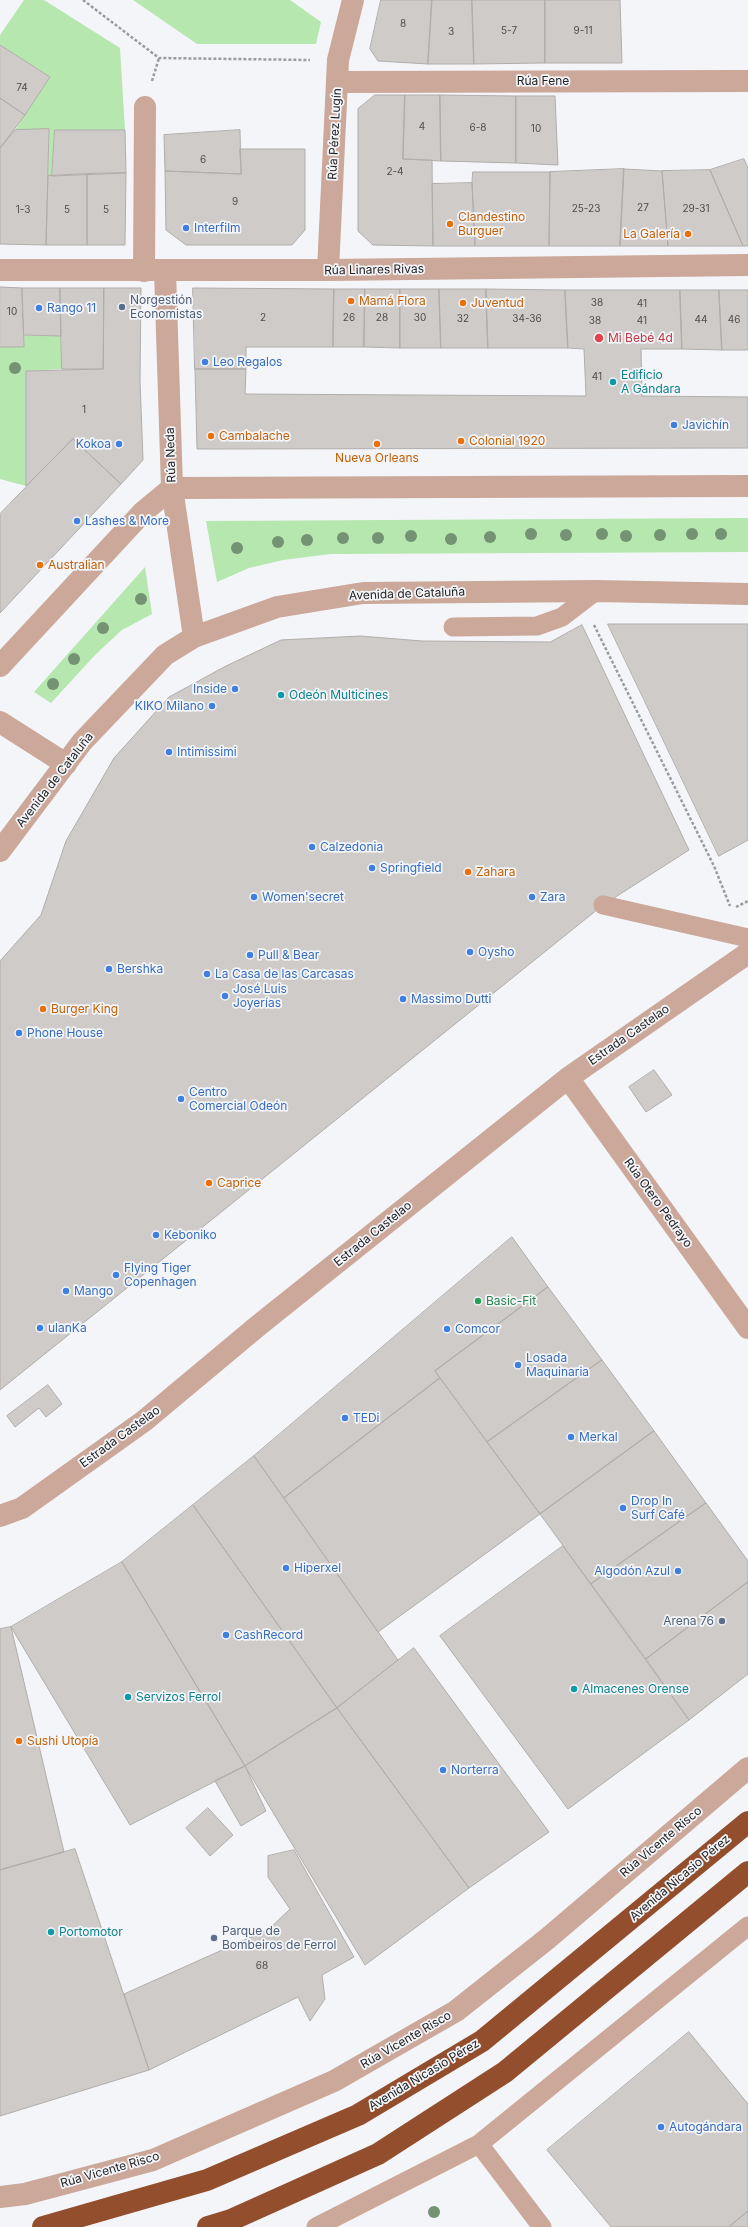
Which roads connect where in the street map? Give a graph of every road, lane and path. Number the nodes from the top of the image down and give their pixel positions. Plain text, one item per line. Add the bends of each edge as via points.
1 (84, 0) edge
2 (353, 0) edge
3 (338, 71) junction
4 (748, 81) edge
5 (145, 107) dead end
6 (748, 265) edge
7 (0, 270) edge
8 (328, 270) junction
9 (144, 271) junction
10 (165, 271) junction
11 (748, 486) edge
12 (172, 488) junction
13 (748, 594) edge
14 (590, 596) junction
15 (453, 627) dead end
16 (194, 637) junction
17 (0, 666) edge
18 (0, 722) edge
19 (66, 764) junction
20 (0, 851) edge
21 (748, 901) edge
22 (603, 905) dead end
23 (748, 938) edge
24 (748, 954) edge
25 (568, 1078) junction
26 (748, 1328) edge
27 (0, 1516) edge
28 (748, 1768) edge
29 (748, 1822) edge
30 (748, 1872) edge
31 (748, 1926) edge
32 (479, 2144) junction
33 (0, 2197) edge
34 (43, 2227) edge
35 (208, 2227) edge
36 (316, 2227) edge
37 (542, 2227) edge

1 - 3 path via 159,58
2 - 3 street, Rúa Pérez Lugín
3 - 4 street, Rúa Fene
3 - 8 street, Rúa Pérez Lugín
5 - 9 street
6 - 8 street, Rúa Linares Rivas
7 - 9 street, Rúa Linares Rivas
8 - 10 street, Rúa Linares Rivas
9 - 10 street, Rúa Linares Rivas
10 - 12 street, Rúa Neda
11 - 12 street
12 - 16 street, Rúa Neda
12 - 17 street via 143,512
13 - 14 street, Avenida de Cataluña
14 - 15 lane via 562,617 537,626
14 - 16 street, Avenida de Cataluña via 363,593 277,607
14 - 21 path via 714,866 731,910
16 - 19 street, Avenida de Cataluña via 165,655 82,742
18 - 19 street
19 - 20 street, Avenida de Cataluña
22 - 23 lane
24 - 25 street, Estrada Castelao
25 - 26 street, Rúa Otero Pedrayo
25 - 27 street, Estrada Castelao via 259,1325 144,1421 22,1508
28 - 33 street, Rúa Vicente Risco via 547,1938 456,2011 341,2077 153,2160 25,2194
29 - 34 highway, Avenida Nicasio Pérez via 482,2041 358,2115 207,2180
30 - 35 highway via 505,2072 378,2154 231,2220
31 - 32 lane
32 - 36 lane
32 - 37 lane

